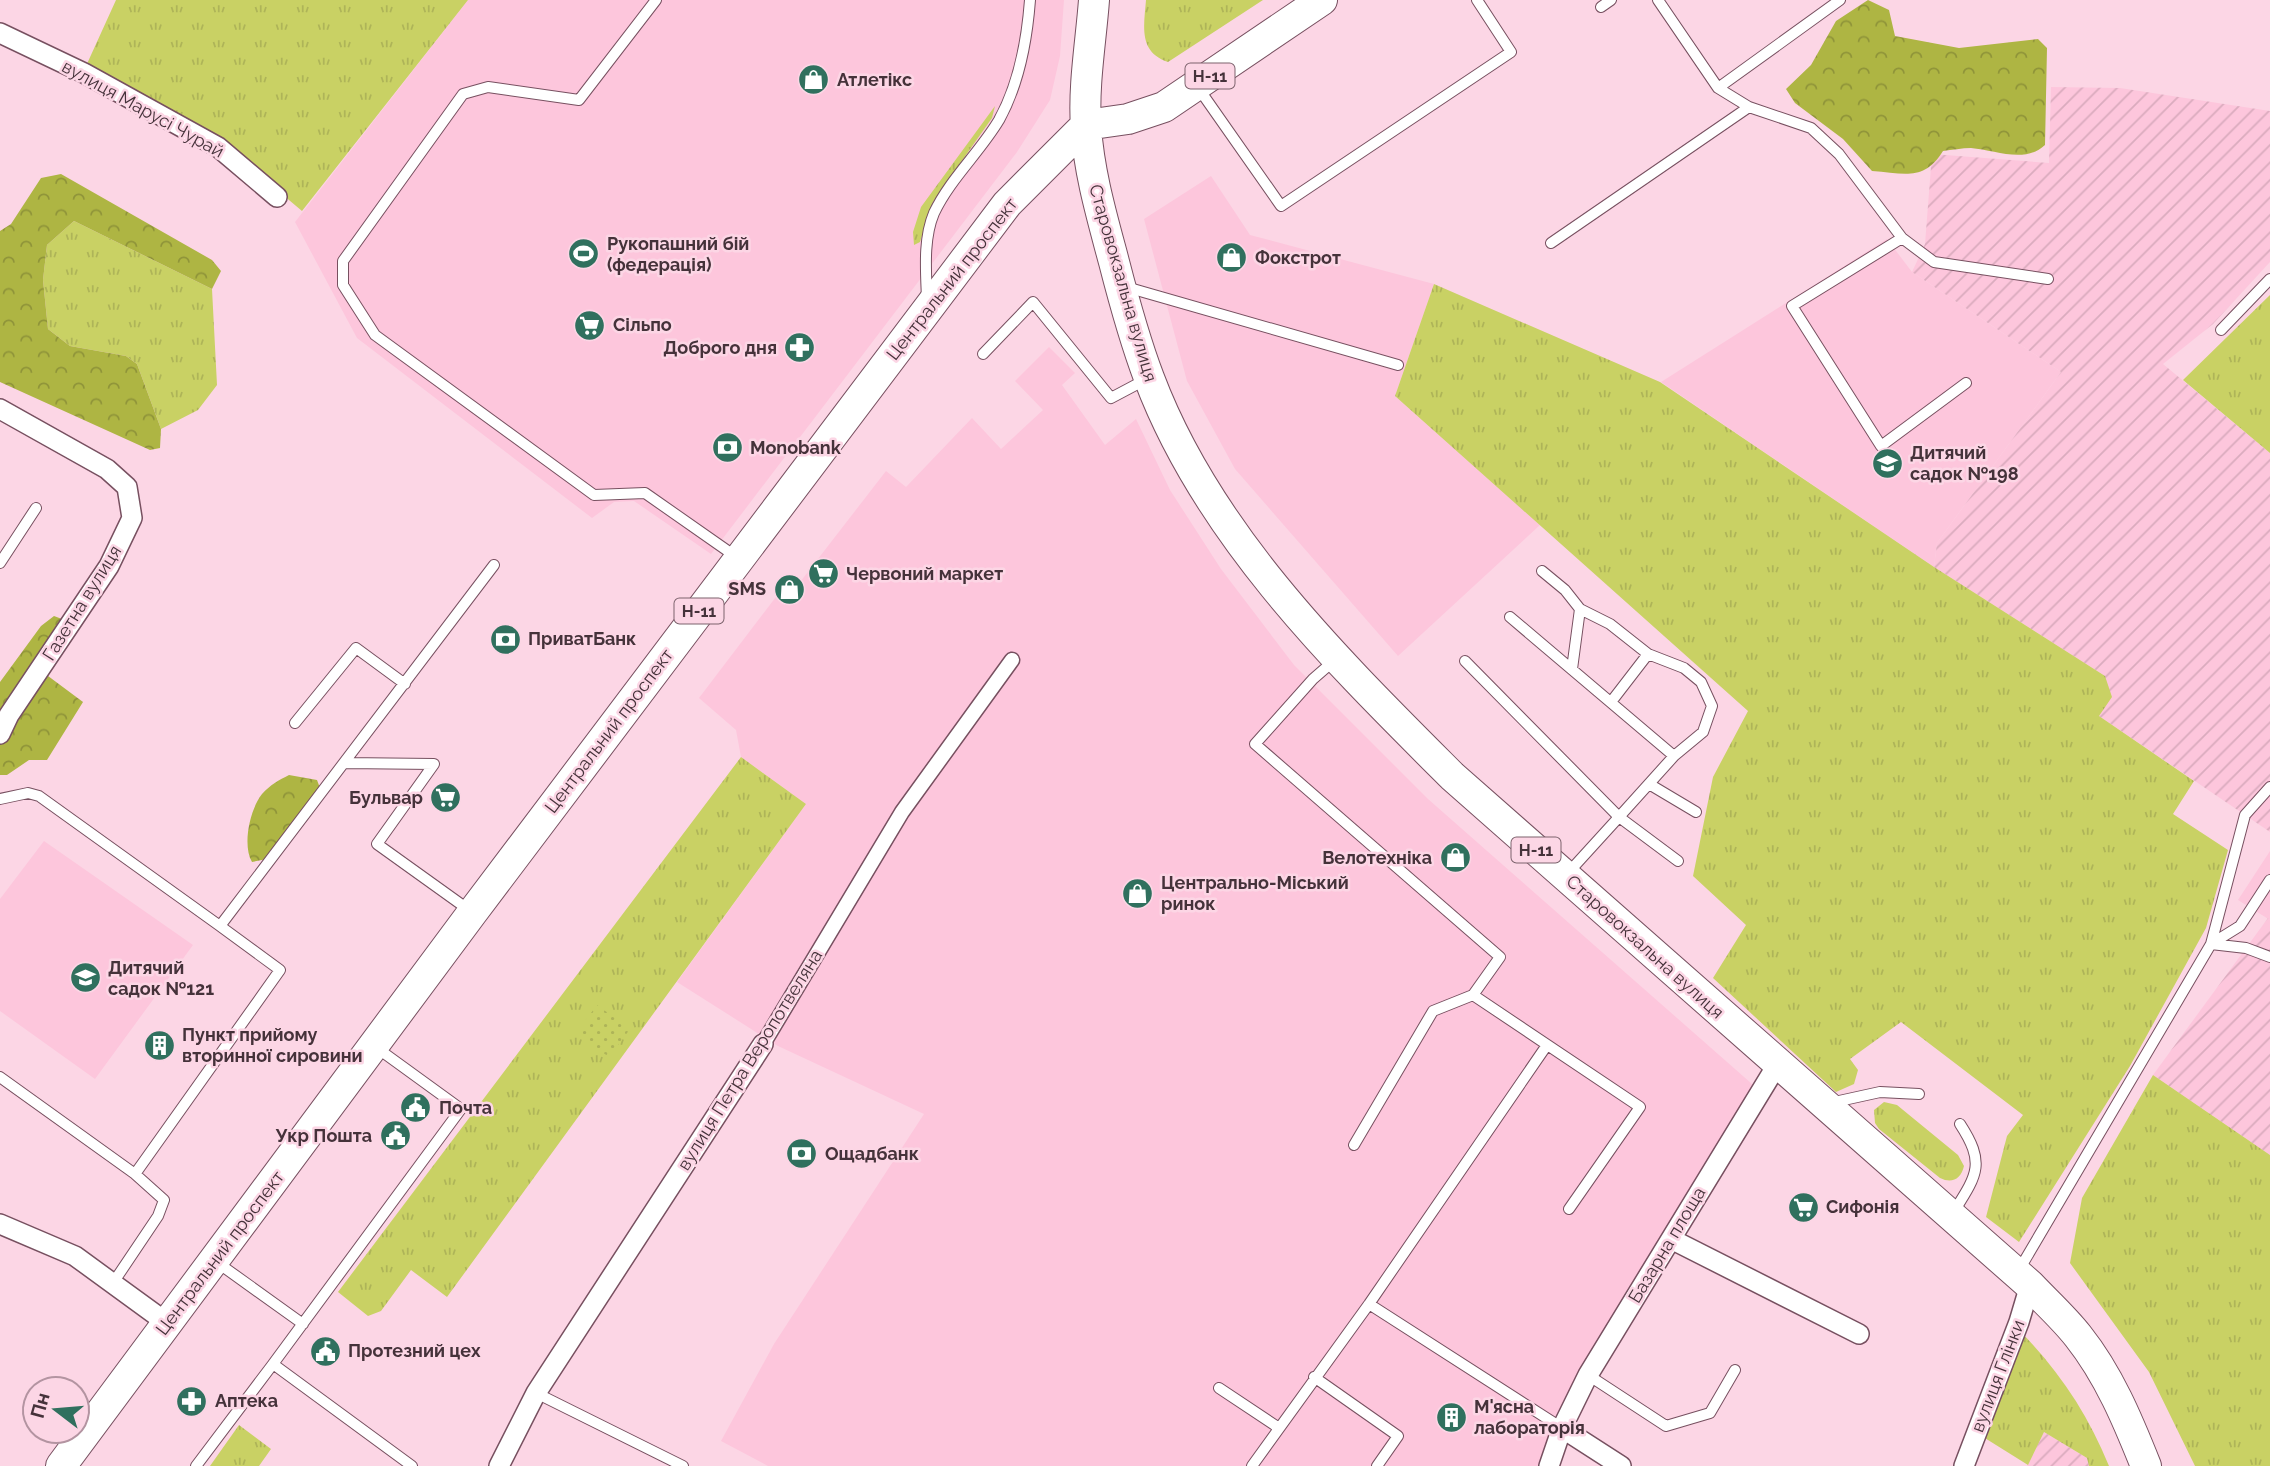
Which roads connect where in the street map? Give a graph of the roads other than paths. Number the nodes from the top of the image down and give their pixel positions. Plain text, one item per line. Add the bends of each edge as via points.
1 (656, 0) edge
2 (1030, 0) edge
3 (1094, 0) edge
4 (1322, 0) edge
5 (1477, 0) edge
6 (1611, 0) edge
7 (1658, 0) edge
8 (1840, 0) edge
9 (1601, 7) dead end
10 (0, 33) edge
11 (1196, 85) junction
12 (1718, 88) junction
13 (1749, 107) junction
14 (1086, 125) junction
15 (277, 197) dead end
16 (1902, 238) junction
17 (1551, 243) dead end
18 (2048, 279) dead end
19 (2270, 279) edge
20 (1120, 285) junction
21 (927, 309) junction
22 (2221, 330) dead end
23 (983, 354) dead end
24 (1398, 365) dead end
25 (1149, 378) junction
26 (1966, 383) dead end
27 (0, 409) edge
28 (36, 508) dead end
29 (739, 558) junction
30 (0, 563) edge
31 (494, 565) dead end
32 (1542, 570) dead end
33 (1580, 609) junction
34 (1510, 617) dead end
35 (1648, 654) junction
36 (1338, 657) junction
37 (1012, 660) dead end
38 (1465, 661) dead end
39 (1572, 669) junction
40 (405, 684) junction
41 (1611, 702) junction
42 (295, 723) dead end
43 (0, 734) edge
44 (1674, 756) junction
45 (345, 763) junction
46 (1649, 784) junction
47 (2270, 787) edge
48 (0, 799) edge
49 (1696, 812) dead end
50 (1619, 817) junction
51 (1678, 861) dead end
52 (1566, 876) junction
53 (2270, 880) edge
54 (472, 913) junction
55 (220, 926) junction
56 (2211, 944) junction
57 (2270, 957) edge
58 (1473, 995) junction
59 (763, 1044) joint
60 (1547, 1045) junction
61 (374, 1046) junction
62 (1777, 1065) junction
63 (0, 1077) edge
64 (1919, 1094) dead end
65 (1822, 1104) junction
66 (1960, 1124) dead end
67 (1354, 1145) dead end
68 (135, 1174) junction
69 (1569, 1209) dead end
70 (1951, 1216) junction
71 (0, 1224) edge
72 (1671, 1239) junction
73 (215, 1260) junction
74 (2023, 1279) junction
75 (113, 1283) junction
76 (1369, 1304) junction
77 (167, 1324) junction
78 (303, 1324) junction
79 (1859, 1334) dead end
80 (273, 1364) junction
81 (1735, 1370) dead end
82 (1588, 1375) junction
83 (1314, 1377) junction
84 (1219, 1388) dead end
85 (536, 1393) junction
86 (1279, 1427) junction
87 (1562, 1428) junction
88 (1616, 1465) edge
89 (61, 1466) edge
90 (196, 1466) edge
91 (412, 1466) edge
92 (499, 1466) edge
93 (683, 1466) edge
94 (1252, 1466) edge
95 (1377, 1466) edge
96 (1549, 1466) edge
97 (1964, 1466) edge
98 (2146, 1466) edge

1 - 29 lane via 579,100 488,88 463,94 343,261 343,285 375,335 594,495 645,493
2 - 21 lane via 1027,36 1009,101 931,222
3 - 14 main road, Н-11
4 - 11 main road, Н-11
5 - 11 lane via 1511,52 1281,206
6 - 9 lane
7 - 12 lane
8 - 12 lane
10 - 15 street, вулиця Марусі Чурай via 218,147
11 - 14 main road, Н-11 via 1164,107 1128,119
12 - 13 lane
13 - 16 lane via 1811,128 1839,154
13 - 17 lane
14 - 20 main road, Старовокзальна вулиця / Н-11 via 1093,180
14 - 21 main road, Центральний проспект / Н-11 via 1007,204
16 - 18 lane via 1934,262
16 - 26 lane via 1791,306 1881,446
19 - 22 lane
20 - 24 lane
20 - 25 main road, Старовокзальна вулиця / Н-11
21 - 29 main road, Центральний проспект / Н-11
23 - 25 lane via 1033,302 1111,398
25 - 36 main road, Старовокзальна вулиця / Н-11 via 1196,474 1229,526
27 - 43 street, Газетна вулиця via 107,469 127,487 132,518 109,566
28 - 30 lane
29 - 54 main road, Центральний проспект / Н-11
31 - 40 lane
32 - 33 lane
33 - 35 lane via 1610,624
33 - 39 lane
34 - 39 lane
35 - 41 lane
35 - 44 lane via 1684,668 1701,682 1712,706 1703,732
36 - 52 main road, Старовокзальна вулиця / Н-11 via 1452,776
36 - 58 lane via 1255,744 1500,957
37 - 59 street, вулиця Петра Веропотвеляна via 902,812
38 - 50 lane
39 - 41 lane
40 - 42 lane via 356,648
40 - 45 lane
41 - 44 lane
44 - 46 lane
45 - 54 lane via 434,764 377,844
45 - 55 lane
46 - 49 lane
46 - 50 lane
47 - 56 lane via 2245,815
48 - 55 lane via 29,793 39,796
50 - 51 lane
50 - 52 lane
52 - 62 main road, Старовокзальна вулиця / Н-11
53 - 56 lane via 2240,926
54 - 61 main road, Центральний проспект / Н-11
55 - 68 lane via 280,970
56 - 57 lane via 2246,948
56 - 74 lane
58 - 60 lane
58 - 67 lane via 1433,1011
59 - 85 street, вулиця Петра Веропотвеляна
60 - 69 lane via 1640,1107
60 - 76 lane
61 - 73 main road, Центральний проспект / Н-11
61 - 78 lane via 461,1109
62 - 65 main road, Старовокзальна вулиця / Н-11
62 - 72 street, Базарна площа
63 - 68 lane
64 - 65 lane via 1880,1092
65 - 70 main road, Старовокзальна вулиця / Н-11
66 - 70 lane via 1978,1163 1973,1182
68 - 75 lane via 164,1200
70 - 74 main road, Старовокзальна вулиця / Н-11
71 - 75 street via 75,1256
72 - 79 street
72 - 82 street, Базарна площа
73 - 77 main road, Центральний проспект / Н-11
73 - 78 lane
74 - 97 street, вулиця Глінки via 2019,1322
74 - 98 main road, Старовокзальна вулиця / Н-11 via 2078,1336 2115,1394
75 - 77 street
76 - 83 lane
76 - 87 lane
77 - 89 main road, Центральний проспект / Н-11
78 - 80 lane
80 - 90 lane
80 - 91 lane
81 - 82 lane via 1710,1413 1666,1426
82 - 87 street, Базарна площа
83 - 86 lane
83 - 95 lane via 1398,1436
84 - 86 lane
85 - 92 street, вулиця Петра Веропотвеляна
85 - 93 lane
86 - 94 lane
87 - 88 street
87 - 96 street, Базарна площа

